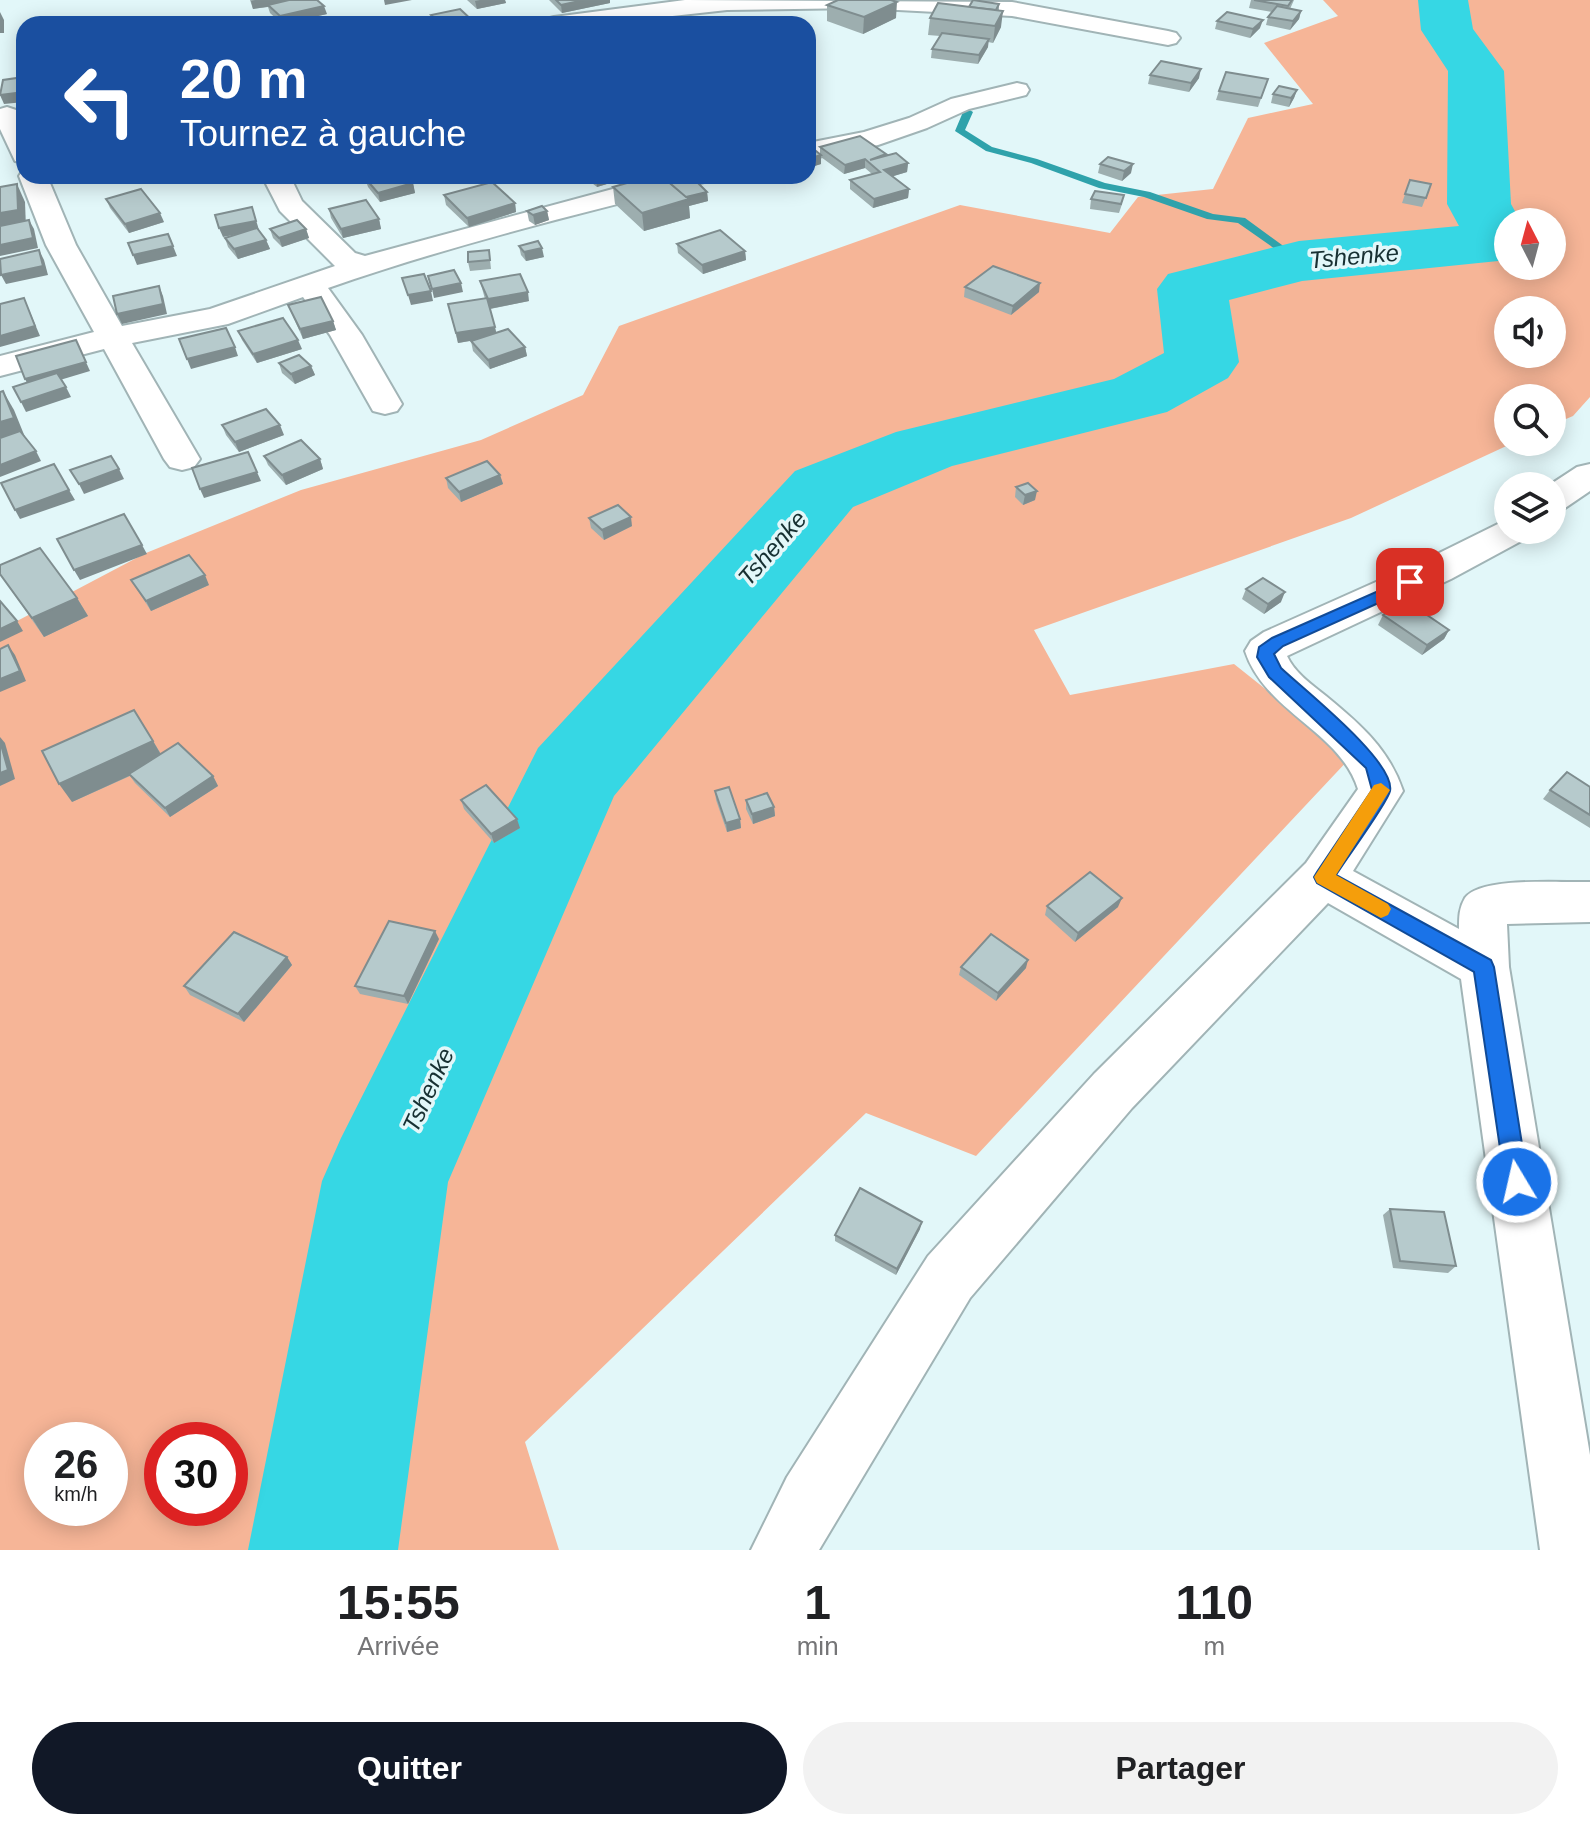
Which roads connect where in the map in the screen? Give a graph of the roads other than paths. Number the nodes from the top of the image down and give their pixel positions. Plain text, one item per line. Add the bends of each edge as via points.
1 (1037, 6) edge
2 (608, 16) edge
3 (1168, 38) dead end
4 (1017, 90) dead end
5 (816, 149) edge
6 (36, 184) edge
7 (280, 184) edge
8 (665, 184) edge
9 (366, 265) junction
10 (311, 286) junction
11 (113, 337) junction
12 (0, 366) edge
13 (385, 404) dead end
14 (182, 459) dead end
15 (1590, 475) edge
16 (1566, 491) edge
17 (1494, 540) edge
18 (1323, 877) junction
19 (1590, 902) edge
20 (1484, 967) junction
21 (784, 1550) edge
22 (1573, 1550) edge

1 - 2 street via 791,1
1 - 3 street
4 - 5 street via 960,104 869,139
6 - 11 street via 61,245
7 - 9 street via 290,205 334,248 354,264
8 - 9 street
9 - 10 street
10 - 11 street via 217,317
10 - 13 street
11 - 12 street
11 - 14 street
15 - 16 street
17 - 18 street via 1265,651 1275,673 1373,763 1380,779 1381,791
18 - 20 street
18 - 21 street via 1113,1091 949,1277
19 - 20 street via 1490,905 1483,911
20 - 22 street

